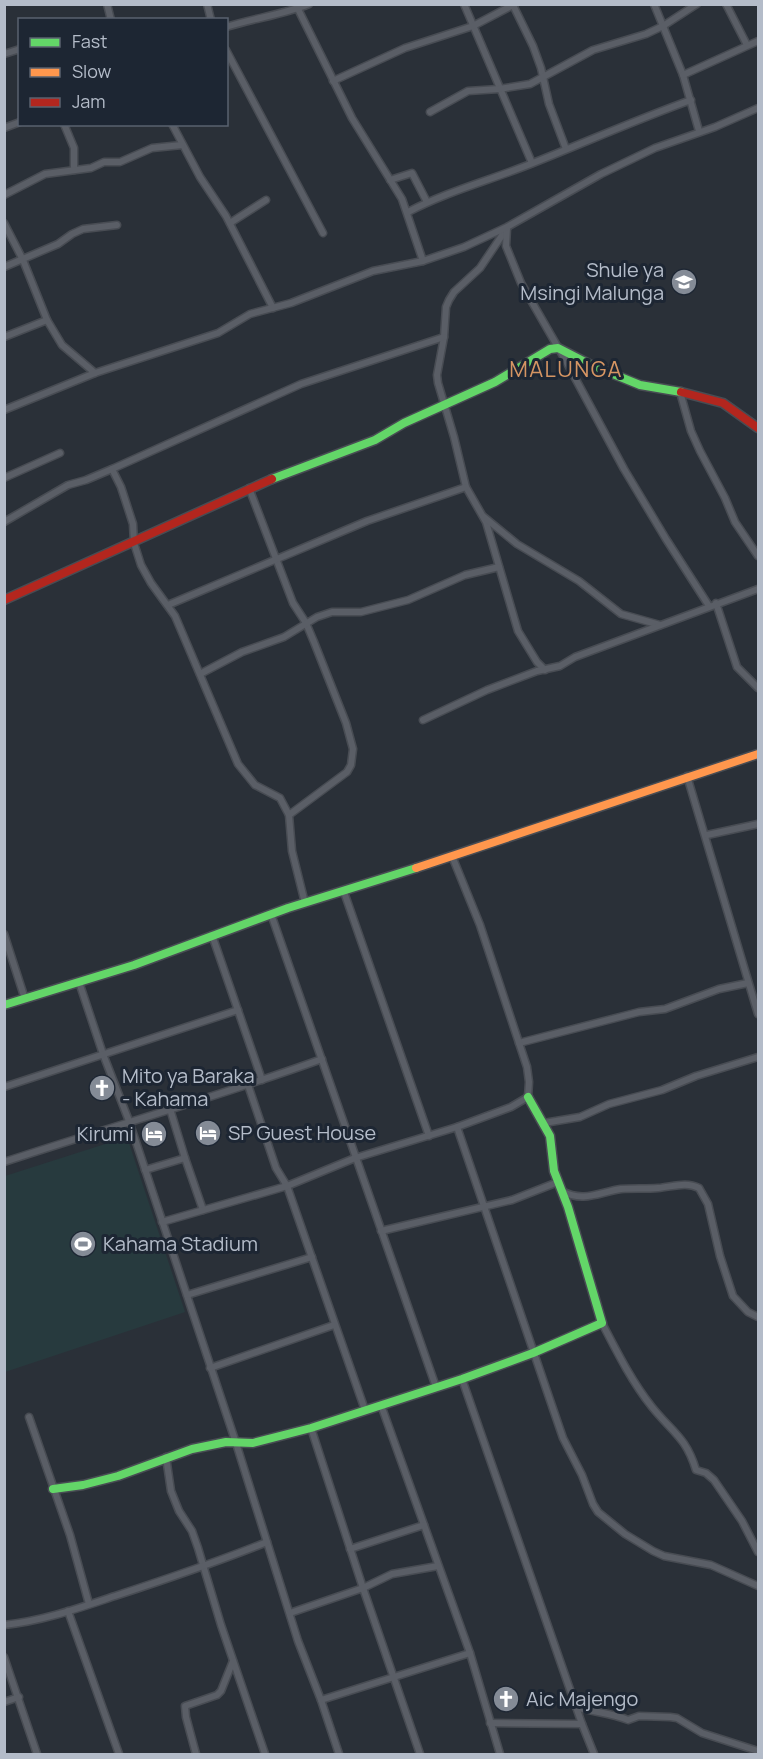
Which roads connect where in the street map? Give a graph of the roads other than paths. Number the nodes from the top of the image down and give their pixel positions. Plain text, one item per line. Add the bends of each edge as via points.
1 (309, 4) edge
2 (464, 4) edge
3 (654, 4) edge
4 (697, 4) edge
5 (726, 4) edge
6 (514, 5) edge
7 (298, 9) junction
8 (228, 26) edge
9 (473, 26) junction
10 (663, 26) junction
11 (759, 41) edge
12 (747, 45) junction
13 (228, 54) edge
14 (683, 75) junction
15 (543, 79) junction
16 (333, 81) junction
17 (499, 89) junction
18 (691, 100) junction
19 (759, 108) edge
20 (430, 112) dead end
21 (65, 126) edge
22 (173, 126) edge
23 (699, 131) junction
24 (182, 145) junction
25 (566, 149) junction
26 (532, 164) junction
27 (74, 170) junction
28 (390, 180) junction
29 (4, 195) edge
30 (266, 200) dead end
31 (427, 202) junction
32 (408, 212) junction
33 (4, 223) edge
34 (230, 223) junction
35 (117, 225) dead end
36 (507, 227) junction
37 (323, 233) dead end
38 (23, 260) junction
39 (423, 261) junction
40 (4, 267) edge
41 (273, 308) junction
42 (48, 320) junction
43 (4, 337) edge
44 (444, 337) junction
45 (558, 348) junction
46 (95, 372) junction
47 (680, 392) junction
48 (444, 404) junction
49 (4, 410) edge
50 (759, 428) edge
51 (60, 453) dead end
52 (112, 469) junction
53 (4, 478) edge
54 (466, 487) junction
55 (249, 488) junction
56 (483, 517) junction
57 (4, 522) edge
58 (134, 543) junction
59 (759, 556) edge
60 (277, 560) junction
61 (499, 567) junction
62 (759, 589) edge
63 (4, 600) edge
64 (716, 603) junction
65 (168, 605) junction
66 (709, 606) junction
67 (306, 623) junction
68 (660, 625) junction
69 (545, 670) junction
70 (200, 674) junction
71 (759, 688) edge
72 (423, 720) dead end
73 (759, 754) edge
74 (687, 776) junction
75 (289, 815) junction
76 (759, 824) edge
77 (706, 835) junction
78 (452, 856) junction
79 (344, 892) junction
80 (305, 903) junction
81 (271, 914) junction
82 (4, 934) edge
83 (212, 935) junction
84 (79, 982) junction
85 (748, 983) junction
86 (25, 999) junction
87 (4, 1005) edge
88 (238, 1010) junction
89 (759, 1014) edge
90 (519, 1043) junction
91 (103, 1054) junction
92 (759, 1057) edge
93 (322, 1059) junction
94 (262, 1080) junction
95 (248, 1085) junction
96 (4, 1086) edge
97 (528, 1097) junction
98 (170, 1108) junction
99 (129, 1121) junction
100 (544, 1123) junction
101 (457, 1127) junction
102 (429, 1136) junction
103 (185, 1158) junction
104 (355, 1158) junction
105 (4, 1162) edge
106 (145, 1170) junction
107 (558, 1182) junction
108 (287, 1186) junction
109 (562, 1191) junction
110 (484, 1206) junction
111 (203, 1210) junction
112 (162, 1222) junction
113 (381, 1231) junction
114 (312, 1257) junction
115 (187, 1295) junction
116 (759, 1317) edge
117 (602, 1323) junction
118 (334, 1325) junction
119 (533, 1353) junction
120 (210, 1368) junction
121 (462, 1379) junction
122 (436, 1387) junction
123 (381, 1405) junction
124 (365, 1410) junction
125 (29, 1417) dead end
126 (311, 1428) junction
127 (236, 1443) junction
128 (166, 1457) junction
129 (53, 1489) junction
130 (424, 1525) junction
131 (267, 1542) junction
132 (350, 1549) junction
133 (759, 1552) edge
134 (438, 1566) junction
135 (203, 1568) junction
136 (759, 1586) edge
137 (363, 1588) junction
138 (89, 1604) junction
139 (69, 1611) junction
140 (290, 1613) junction
141 (4, 1625) edge
142 (470, 1653) junction
143 (4, 1657) edge
144 (233, 1661) junction
145 (394, 1676) junction
146 (19, 1697) junction
147 (321, 1700) junction
148 (4, 1702) edge
149 (576, 1707) junction
150 (490, 1723) junction
151 (582, 1724) junction
152 (759, 1751) edge
153 (37, 1755) edge
154 (119, 1755) edge
155 (196, 1755) edge
156 (265, 1755) edge
157 (339, 1755) edge
158 (420, 1755) edge
159 (500, 1755) edge
160 (594, 1755) edge

1 - 7 street
2 - 9 street
3 - 10 street
4 - 10 street
5 - 12 street
6 - 9 street
6 - 15 street
7 - 8 street
7 - 16 street
9 - 16 street via 405,48
9 - 17 street
10 - 14 street
10 - 15 street via 593,50
11 - 12 street
12 - 14 street
13 - 37 street
14 - 18 street
15 - 17 street
15 - 25 street
16 - 28 street
17 - 20 street via 468,91
17 - 26 street
18 - 23 street
18 - 25 street
19 - 23 street
21 - 27 street via 74,148
22 - 24 street
23 - 36 street via 601,174
24 - 27 street via 152,148 120,162
24 - 34 street
25 - 26 street
26 - 31 street
27 - 29 street via 45,174
28 - 31 street via 412,173
28 - 32 street
30 - 34 street
31 - 32 street
32 - 39 street
33 - 38 street
34 - 41 street
35 - 38 street via 77,231
36 - 39 street
36 - 44 street via 480,268 449,300
36 - 45 street via 506,246 521,283
38 - 40 street
38 - 42 street
39 - 41 street via 373,271
41 - 46 street via 250,314 218,333
42 - 43 street
42 - 46 street via 62,345
44 - 48 street via 437,375
44 - 52 street via 301,384
45 - 47 street via 640,385
45 - 48 street
45 - 66 street via 624,469
46 - 49 street
47 - 50 street via 723,403
47 - 59 street via 700,451 735,522
48 - 54 street
48 - 55 street via 375,440
51 - 53 street
52 - 57 street via 68,485
52 - 58 street via 133,524
54 - 56 street
54 - 60 street via 367,521
55 - 58 street
55 - 60 street
56 - 61 street
56 - 68 street via 621,614
58 - 63 street
58 - 65 street via 145,575
60 - 65 street
60 - 67 street via 296,609
61 - 67 street via 465,575 408,600 361,612 332,612
61 - 69 street via 520,636
62 - 64 street
64 - 66 street
64 - 71 street via 737,667
65 - 70 street
66 - 68 street
67 - 70 street via 284,637 242,652
67 - 75 street via 338,699 353,757 342,777
68 - 69 street
69 - 72 street
70 - 75 street via 238,764 255,785 280,798
73 - 74 street
74 - 77 street
74 - 78 street
75 - 80 street via 292,851
76 - 77 street
77 - 85 street
78 - 79 street
78 - 90 street via 480,925
79 - 80 street
79 - 102 street
80 - 81 street
81 - 83 street
81 - 93 street
82 - 86 street
83 - 84 street
83 - 88 street
84 - 86 street
84 - 91 street
85 - 89 street
85 - 90 street via 671,1007
86 - 87 street
88 - 91 street
88 - 94 street
90 - 97 street via 527,1067
91 - 96 street
91 - 99 street
92 - 100 street via 609,1104 580,1117
93 - 94 street
93 - 104 street
94 - 95 street
95 - 98 street
95 - 108 street via 276,1168
97 - 100 street
97 - 101 street
98 - 99 street
98 - 103 street
99 - 105 street
99 - 106 street
100 - 107 street
101 - 102 street
101 - 110 street
102 - 104 street
103 - 106 street
103 - 111 street
104 - 108 street
104 - 113 street
106 - 112 street
107 - 109 street
107 - 110 street
108 - 111 street
108 - 114 street
109 - 116 street via 581,1198 632,1188 687,1184 699,1188 706,1200 733,1296 748,1312
109 - 117 street
110 - 113 street
110 - 119 street
111 - 112 street
112 - 115 street
113 - 122 street
114 - 115 street
114 - 118 street
115 - 120 street
117 - 119 street
117 - 133 street via 638,1388 685,1444 696,1470 714,1480
118 - 120 street
118 - 124 street
119 - 121 street
119 - 136 street via 563,1438 598,1512 653,1551 711,1565
120 - 127 street
121 - 122 street
121 - 149 street
122 - 123 street
123 - 124 street
123 - 130 street
124 - 126 street
125 - 129 street
126 - 127 street via 253,1443
126 - 132 street
127 - 128 street
127 - 131 street
128 - 129 street via 118,1476
128 - 135 street via 171,1491 192,1531
129 - 138 street
130 - 132 street
130 - 134 street
131 - 135 street
131 - 140 street
132 - 137 street
134 - 137 street via 392,1574
134 - 142 street
135 - 138 street
135 - 144 street
137 - 140 street
137 - 145 street
138 - 139 street
139 - 141 street
139 - 154 street
140 - 147 street
142 - 145 street
142 - 150 street
143 - 146 street
144 - 155 street via 217,1695 185,1706
144 - 156 street
145 - 147 street
145 - 158 street
146 - 148 street
146 - 153 street
147 - 157 street
149 - 151 street
149 - 152 street via 629,1720 639,1716 670,1716 702,1733
150 - 151 street
150 - 159 street
151 - 160 street

